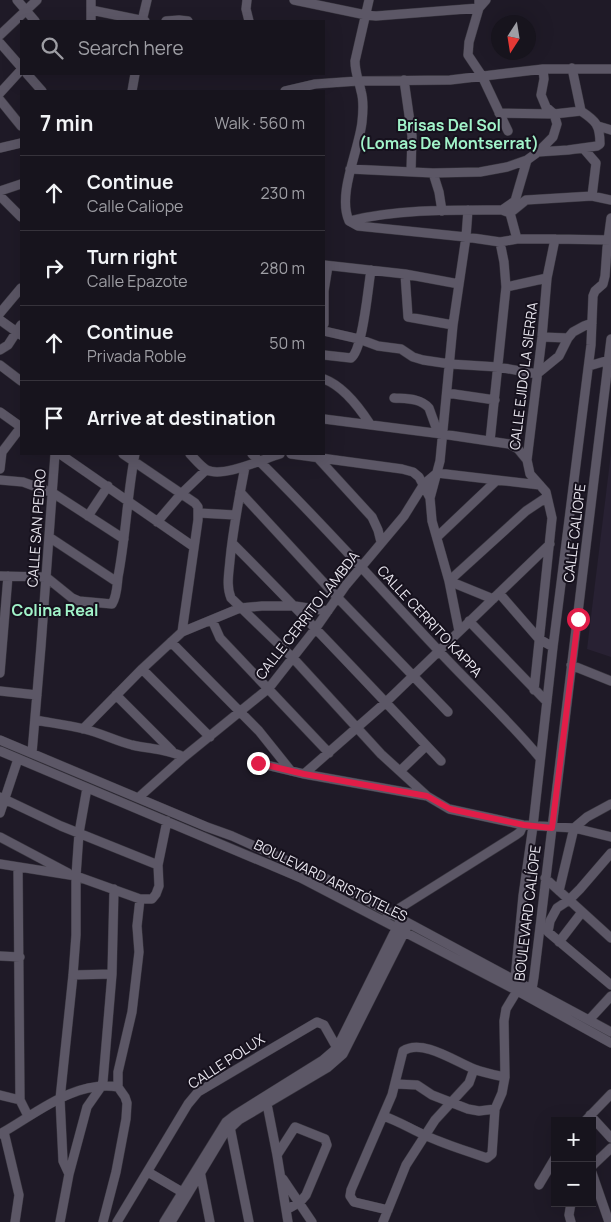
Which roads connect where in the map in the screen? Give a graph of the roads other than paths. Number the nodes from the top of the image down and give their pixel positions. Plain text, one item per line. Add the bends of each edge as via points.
1 (17, 0) edge
2 (37, 0) edge
3 (91, 0) edge
4 (147, 0) edge
5 (247, 0) edge
6 (294, 0) edge
7 (370, 0) edge
8 (486, 0) edge
9 (479, 4) edge
10 (25, 10) junction
11 (91, 10) junction
12 (366, 16) junction
13 (34, 20) edge
14 (91, 20) edge
15 (138, 20) edge
16 (143, 20) edge
17 (249, 20) edge
18 (0, 35) edge
19 (0, 43) edge
20 (20, 67) edge
21 (572, 68) junction
22 (611, 68) edge
23 (20, 69) edge
24 (543, 69) junction
25 (29, 75) edge
26 (135, 75) edge
27 (482, 76) junction
28 (404, 80) junction
29 (358, 81) junction
30 (41, 90) edge
31 (132, 90) edge
32 (289, 90) edge
33 (0, 93) edge
34 (0, 100) edge
35 (581, 111) junction
36 (499, 113) junction
37 (554, 114) junction
38 (20, 125) edge
39 (598, 126) junction
40 (611, 130) edge
41 (508, 131) dead end
42 (20, 143) edge
43 (0, 148) edge
44 (583, 148) junction
45 (538, 152) junction
46 (527, 160) junction
47 (350, 169) junction
48 (410, 171) junction
49 (433, 173) junction
50 (20, 184) edge
51 (0, 191) edge
52 (0, 196) edge
53 (592, 196) junction
54 (611, 200) edge
55 (468, 210) junction
56 (442, 211) junction
57 (506, 212) junction
58 (20, 216) edge
59 (611, 218) edge
60 (349, 221) junction
61 (466, 237) junction
62 (554, 238) junction
63 (517, 240) junction
64 (610, 240) edge
65 (500, 242) junction
66 (326, 265) edge
67 (371, 270) junction
68 (405, 274) junction
69 (547, 278) junction
70 (325, 282) edge
71 (459, 284) junction
72 (506, 287) junction
73 (20, 291) edge
74 (0, 313) edge
75 (0, 320) edge
76 (592, 324) junction
77 (453, 325) junction
78 (20, 331) edge
79 (325, 331) edge
80 (542, 337) junction
81 (568, 338) junction
82 (359, 339) junction
83 (611, 339) edge
84 (0, 350) edge
85 (325, 355) edge
86 (609, 360) junction
87 (450, 364) junction
88 (0, 366) edge
89 (589, 366) junction
90 (498, 367) junction
91 (537, 374) junction
92 (325, 379) edge
93 (20, 380) edge
94 (447, 393) junction
95 (394, 398) dead end
96 (495, 400) junction
97 (0, 412) edge
98 (325, 419) edge
99 (370, 424) junction
100 (20, 426) edge
101 (20, 428) edge
102 (440, 433) junction
103 (490, 441) junction
104 (1, 452) edge
105 (55, 455) edge
106 (62, 455) edge
107 (191, 455) edge
108 (270, 455) edge
109 (299, 455) edge
110 (256, 457) edge
111 (316, 457) junction
112 (134, 458) edge
113 (527, 460) junction
114 (245, 467) junction
115 (0, 469) edge
116 (206, 470) junction
117 (437, 473) junction
118 (0, 480) edge
119 (497, 480) junction
120 (424, 484) junction
121 (540, 485) junction
122 (108, 486) junction
123 (240, 492) junction
124 (53, 493) junction
125 (181, 494) junction
126 (547, 497) junction
127 (430, 498) junction
128 (128, 500) junction
129 (199, 513) junction
130 (88, 516) junction
131 (235, 516) junction
132 (157, 522) junction
133 (568, 527) junction
134 (552, 528) junction
135 (49, 537) junction
136 (437, 537) junction
137 (124, 540) junction
138 (381, 542) junction
139 (232, 543) junction
140 (550, 544) junction
141 (194, 547) junction
142 (361, 567) junction
143 (4, 576) edge
144 (46, 577) junction
145 (448, 581) junction
146 (117, 582) junction
147 (496, 596) junction
148 (337, 597) junction
149 (295, 606) junction
150 (240, 608) junction
151 (328, 612) junction
152 (212, 620) junction
153 (469, 621) junction
154 (316, 628) junction
155 (459, 631) junction
156 (182, 632) junction
157 (539, 639) junction
158 (171, 642) junction
159 (553, 648) junction
160 (439, 651) junction
161 (293, 658) junction
162 (571, 666) junction
163 (142, 669) junction
164 (0, 673) edge
165 (413, 676) junction
166 (611, 681) edge
167 (269, 688) junction
168 (534, 690) junction
169 (0, 691) edge
170 (37, 695) junction
171 (116, 695) junction
172 (547, 702) junction
173 (385, 703) junction
174 (448, 712) dead end
175 (239, 713) junction
176 (35, 720) junction
177 (83, 729) junction
178 (358, 729) junction
179 (210, 737) junction
180 (0, 740) edge
181 (426, 746) junction
182 (0, 751) edge
183 (172, 751) junction
184 (32, 753) junction
185 (329, 753) junction
186 (184, 757) junction
187 (540, 758) junction
188 (18, 759) junction
189 (441, 761) dead end
190 (258, 763) dead end
191 (291, 771) junction
192 (400, 771) junction
193 (304, 774) junction
194 (91, 778) junction
195 (87, 788) junction
196 (427, 796) junction
197 (2, 798) edge
198 (138, 798) junction
199 (611, 804) edge
200 (0, 813) edge
201 (587, 817) junction
202 (167, 821) junction
203 (528, 825) junction
204 (552, 828) junction
205 (574, 828) junction
206 (590, 832) junction
207 (79, 834) junction
208 (0, 837) edge
209 (611, 838) edge
210 (611, 853) edge
211 (0, 864) edge
212 (158, 865) junction
213 (18, 868) junction
214 (76, 876) junction
215 (545, 878) junction
216 (114, 889) junction
217 (559, 891) junction
218 (140, 899) junction
219 (568, 900) junction
220 (582, 912) junction
221 (391, 913) junction
222 (382, 920) junction
223 (405, 921) junction
224 (401, 930) junction
225 (546, 932) junction
226 (611, 938) edge
227 (560, 942) junction
228 (0, 956) edge
229 (20, 957) junction
230 (112, 974) junction
231 (73, 975) junction
232 (534, 977) junction
233 (515, 979) junction
234 (611, 984) edge
235 (517, 990) junction
236 (531, 994) junction
237 (611, 996) edge
238 (562, 1006) junction
239 (589, 1020) junction
240 (611, 1032) edge
241 (611, 1043) edge
242 (337, 1048) junction
243 (325, 1064) junction
244 (474, 1069) junction
245 (505, 1077) junction
246 (396, 1084) junction
247 (101, 1087) junction
248 (118, 1087) junction
249 (0, 1094) edge
250 (611, 1094) edge
251 (60, 1099) junction
252 (20, 1100) junction
253 (451, 1103) junction
254 (267, 1104) junction
255 (495, 1109) junction
256 (28, 1116) junction
257 (383, 1116) junction
258 (589, 1117) edge
259 (596, 1125) edge
260 (230, 1127) junction
261 (2, 1133) edge
262 (426, 1136) junction
263 (611, 1138) edge
264 (611, 1148) edge
265 (278, 1155) junction
266 (10, 1161) junction
267 (0, 1162) edge
268 (553, 1162) edge
269 (596, 1162) edge
270 (199, 1163) junction
271 (148, 1172) junction
272 (201, 1173) junction
273 (69, 1174) junction
274 (281, 1177) junction
275 (539, 1184) dead end
276 (596, 1185) edge
277 (182, 1192) junction
278 (300, 1202) junction
279 (286, 1210) junction
280 (388, 1210) junction
281 (106, 1220) edge
282 (170, 1221) edge
283 (15, 1222) edge
284 (60, 1222) edge
285 (118, 1222) edge
286 (210, 1222) edge
287 (249, 1222) edge
288 (288, 1222) edge
289 (312, 1222) edge
290 (383, 1222) edge
291 (609, 1222) edge

1 - 10 street
2 - 10 street
3 - 11 street
4 - 16 street
5 - 17 street
6 - 12 street
7 - 12 street
8 - 9 street
9 - 12 street
9 - 27 street via 468,42 468,55
10 - 13 street
10 - 18 street
11 - 14 street
11 - 15 street
12 - 29 street via 356,61
19 - 20 street
21 - 22 street
21 - 24 street
21 - 35 street
23 - 33 street
24 - 27 street
24 - 37 street via 541,95 546,107
25 - 30 street
26 - 31 street
27 - 28 street
27 - 36 street
28 - 29 street
28 - 48 street via 412,136
29 - 32 street via 315,84
29 - 47 street via 362,123
34 - 38 street
35 - 37 street
35 - 39 street
36 - 37 street
36 - 41 street
37 - 45 street via 557,124 553,137
39 - 40 street
39 - 44 street via 600,144
42 - 43 street
44 - 45 street
44 - 53 street via 596,163
45 - 46 street
46 - 49 street via 507,168 480,172
46 - 57 street via 514,201
47 - 48 street
47 - 60 street via 346,210
48 - 49 street
49 - 56 street
50 - 51 street
52 - 58 street
53 - 54 street
53 - 57 street via 526,200
55 - 56 street
55 - 57 street
55 - 61 street
56 - 60 street
57 - 63 street
59 - 64 street, CALLE CALIOPE
60 - 61 street via 358,226
61 - 65 street
61 - 71 street
62 - 63 street
62 - 64 street
62 - 69 street, CALLE EJIDO LA SIERRA
63 - 65 street
64 - 76 street, CALLE CALIOPE via 606,276 593,296
65 - 72 street
66 - 67 street
66 - 70 street
67 - 68 street
67 - 82 street via 364,325
68 - 71 street
68 - 77 street via 408,317
69 - 72 street
69 - 80 street, CALLE EJIDO LA SIERRA
71 - 77 street
72 - 90 street
73 - 74 street
75 - 78 street
76 - 81 street
76 - 89 street, CALLE CALIOPE
77 - 87 street
78 - 84 street
79 - 82 street
80 - 81 street
80 - 91 street, CALLE EJIDO LA SIERRA
81 - 91 street via 560,356
82 - 85 street via 358,349 351,358
82 - 87 street via 401,349 417,358
83 - 86 street, CALLE CALIOPE
86 - 89 street
86 - 162 street, CALLE CALIOPE
87 - 90 street
87 - 94 street
88 - 93 street
89 - 133 street, CALLE CALIOPE
90 - 91 street
90 - 96 street
91 - 113 street, CALLE EJIDO LA SIERRA
92 - 99 street via 338,386
94 - 96 street
94 - 102 street
95 - 102 street via 418,400 426,405
96 - 103 street
97 - 100 street
98 - 99 street
99 - 102 street
101 - 104 street
102 - 103 street
102 - 117 street
103 - 113 street via 513,446
104 - 115 street
105 - 124 street, CALLE SAN PEDRO
106 - 122 street
107 - 116 street
108 - 110 street
109 - 111 street
110 - 114 street
110 - 142 street, CALLE CERRITO KAPPA
111 - 120 street via 402,469 413,472
111 - 138 street via 372,517
112 - 125 street
112 - 128 street
113 - 121 street, CALLE EJIDO LA SIERRA via 530,474
114 - 116 street via 219,472
114 - 123 street
116 - 125 street
117 - 119 street
117 - 120 street, CALLE CERRITO LAMBDA
117 - 127 street
118 - 124 street via 23,482
119 - 121 street
119 - 136 street
120 - 127 street
120 - 138 street, CALLE CERRITO LAMBDA via 404,516
121 - 126 street, CALLE EJIDO LA SIERRA
122 - 128 street
122 - 130 street
123 - 131 street
123 - 148 street
124 - 130 street
124 - 135 street, CALLE SAN PEDRO
125 - 129 street via 195,502
125 - 132 street
126 - 134 street, CALLE EJIDO LA SIERRA
126 - 145 street via 526,511
127 - 136 street
128 - 132 street
128 - 137 street
129 - 131 street
129 - 141 street
130 - 137 street
131 - 139 street
132 - 141 street
133 - 134 street
133 - 159 street, CALLE CALIOPE
134 - 140 street, CALLE EJIDO LA SIERRA
135 - 144 street, CALLE SAN PEDRO
135 - 146 street
136 - 145 street
137 - 146 street
138 - 142 street, CALLE CERRITO LAMBDA
139 - 149 street
139 - 150 street via 227,590
140 - 147 street
140 - 157 street, CALLE EJIDO LA SIERRA
141 - 156 street
142 - 148 street, CALLE CERRITO LAMBDA
142 - 160 street, CALLE CERRITO KAPPA
143 - 144 street
143 - 164 street
144 - 146 street via 72,598 99,604 112,604
144 - 170 street, CALLE SAN PEDRO
145 - 147 street
145 - 155 street
147 - 153 street
147 - 157 street
148 - 151 street, CALLE CERRITO LAMBDA
148 - 165 street
149 - 150 street
149 - 151 street
149 - 154 street
150 - 152 street
150 - 161 street
151 - 154 street, CALLE CERRITO LAMBDA
152 - 156 street
152 - 167 street via 220,638
153 - 155 street
153 - 168 street
154 - 161 street, CALLE CERRITO LAMBDA
154 - 173 street
155 - 160 street
156 - 158 street
157 - 159 street
157 - 168 street, CALLE EJIDO LA SIERRA
158 - 163 street
158 - 175 street
159 - 172 street, CALLE CALIOPE
160 - 165 street
160 - 187 street, CALLE CERRITO KAPPA
161 - 167 street, CALLE CERRITO LAMBDA
161 - 178 street
162 - 166 street
162 - 204 street, CALLE CALIOPE
163 - 171 street
163 - 179 street
165 - 173 street
165 - 174 street
167 - 175 street, CALLE CERRITO LAMBDA
167 - 185 street
168 - 172 street
169 - 170 street
170 - 176 street, CALLE SAN PEDRO
171 - 177 street
171 - 183 street
172 - 187 street, CALLE CALIOPE
173 - 178 street
173 - 181 street
175 - 179 street, CALLE CERRITO LAMBDA
175 - 191 street via 259,731
176 - 177 street
176 - 184 street, CALLE SAN PEDRO
177 - 183 street via 112,740
178 - 185 street
178 - 192 street
179 - 186 street, CALLE CERRITO LAMBDA
180 - 184 street, BOULEVARD ARISTÓTELES
181 - 189 street
181 - 192 street
182 - 188 street, BOULEVARD ARISTÓTELES
183 - 186 street
184 - 194 street, BOULEVARD ARISTÓTELES
185 - 193 street
186 - 198 street, CALLE CERRITO LAMBDA
187 - 203 street, CALLE CALIOPE
188 - 195 street, BOULEVARD ARISTÓTELES
188 - 197 street
190 - 191 street
191 - 193 street
192 - 196 street
193 - 196 street
194 - 195 street
194 - 198 street, BOULEVARD ARISTÓTELES
195 - 202 street, BOULEVARD ARISTÓTELES
195 - 207 street
196 - 203 street via 450,809
197 - 200 street
197 - 207 street
198 - 221 street, BOULEVARD ARISTÓTELES via 277,855
199 - 201 street
201 - 205 street
201 - 206 street
202 - 212 street
202 - 222 street, BOULEVARD ARISTÓTELES via 280,868
203 - 204 street
203 - 221 street via 516,836
203 - 233 street, BOULEVARD CALÍOPE
204 - 205 street
204 - 215 street, BOULEVARD CALÍOPE
205 - 206 street
205 - 217 street
206 - 209 street
207 - 212 street
207 - 214 street
208 - 214 street
210 - 219 street
211 - 213 street
212 - 218 street via 159,886 154,897
213 - 214 street
213 - 229 street
214 - 216 street
214 - 231 street
215 - 217 street
215 - 225 street, BOULEVARD CALÍOPE
216 - 218 street
216 - 230 street
217 - 219 street
218 - 248 street via 139,952 132,1012 118,1072
219 - 220 street
219 - 225 street via 554,912
220 - 226 street
220 - 227 street
221 - 222 street
221 - 223 street, BOULEVARD ARISTÓTELES
222 - 224 street, BOULEVARD ARISTÓTELES
223 - 224 street
223 - 233 street, BOULEVARD ARISTÓTELES
224 - 235 street, BOULEVARD ARISTÓTELES
224 - 242 street
224 - 243 street via 348,1047 339,1058
225 - 227 street
225 - 232 street, BOULEVARD CALÍOPE
227 - 234 street
228 - 229 street
229 - 252 street
230 - 231 street
230 - 247 street
231 - 251 street
232 - 236 street, BOULEVARD CALÍOPE
232 - 238 street via 537,987 561,1002
233 - 235 street, BOULEVARD CALÍOPE
233 - 236 street, BOULEVARD ARISTÓTELES
235 - 236 street, BOULEVARD CALÍOPE
235 - 245 street via 506,1009 504,1021
236 - 238 street, BOULEVARD ARISTÓTELES
236 - 241 street, BOULEVARD ARISTÓTELES
237 - 239 street
238 - 239 street, BOULEVARD ARISTÓTELES
239 - 240 street, BOULEVARD ARISTÓTELES
242 - 243 street
242 - 271 street, CALLE POLUX via 324,1025 317,1022 198,1092
243 - 254 street
243 - 270 street via 230,1118
244 - 245 street
244 - 246 street via 436,1051 407,1049 400,1058
244 - 253 street via 469,1083
245 - 255 street
246 - 253 street via 417,1085
246 - 257 street
247 - 248 street
247 - 251 street
247 - 273 street via 86,1107
248 - 281 street via 127,1103 126,1119
249 - 252 street
250 - 258 street
251 - 256 street
251 - 273 street via 63,1161
252 - 256 street
253 - 255 street via 479,1111
253 - 262 street
254 - 260 street
254 - 265 street
255 - 262 street via 492,1154 487,1158
256 - 261 street
257 - 262 street
257 - 280 street via 350,1196 360,1205
259 - 263 street
260 - 272 street
260 - 287 street
261 - 266 street
262 - 280 street via 406,1165
264 - 269 street
265 - 274 street
265 - 278 street via 295,1127 327,1142 309,1189
266 - 267 street
266 - 283 street via 19,1195
268 - 275 street
270 - 272 street
270 - 277 street
271 - 277 street
271 - 285 street, CALLE POLUX
272 - 282 street
272 - 286 street
273 - 284 street
274 - 278 street
274 - 279 street
276 - 291 street
277 - 282 street
278 - 279 street
278 - 289 street
279 - 288 street
280 - 290 street

